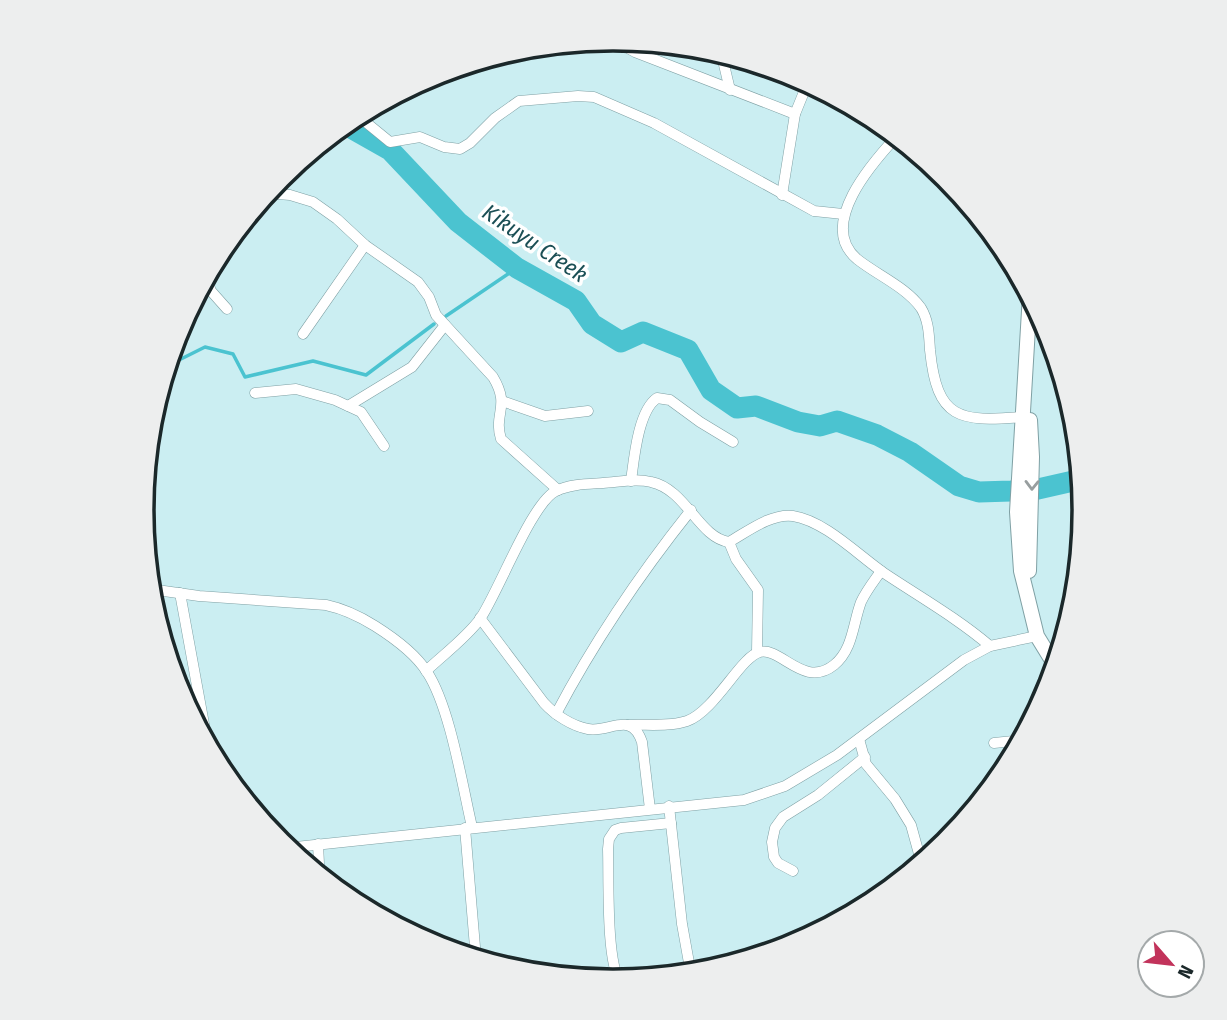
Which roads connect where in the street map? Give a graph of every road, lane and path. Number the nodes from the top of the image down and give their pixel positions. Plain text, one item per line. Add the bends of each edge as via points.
1 (634, 52) edge
2 (724, 64) edge
3 (730, 90) junction
4 (804, 92) edge
5 (795, 114) junction
6 (366, 123) edge
7 (891, 144) edge
8 (280, 194) edge
9 (782, 195) junction
10 (843, 214) junction
11 (365, 246) junction
12 (211, 290) edge
13 (227, 309) dead end
14 (1029, 316) edge
15 (445, 325) junction
16 (303, 334) dead end
17 (1027, 377) junction
18 (255, 393) dead end
19 (502, 401) junction
20 (348, 406) junction
21 (588, 411) dead end
22 (1023, 417) junction
23 (733, 442) dead end
24 (384, 446) dead end
25 (1026, 457) junction
26 (631, 481) junction
27 (558, 489) junction
28 (691, 510) junction
29 (729, 542) junction
30 (881, 571) junction
31 (161, 591) edge
32 (180, 593) junction
33 (480, 618) junction
34 (1037, 636) junction
35 (990, 646) junction
36 (757, 652) junction
37 (1049, 655) edge
38 (426, 671) junction
39 (202, 713) edge
40 (556, 714) junction
41 (628, 725) junction
42 (859, 739) junction
43 (1010, 741) edge
44 (994, 743) dead end
45 (864, 757) junction
46 (669, 806) junction
47 (650, 809) junction
48 (671, 823) junction
49 (469, 827) junction
50 (318, 844) junction
51 (301, 846) edge
52 (919, 853) edge
53 (319, 862) edge
54 (793, 871) dead end
55 (475, 948) edge
56 (689, 962) edge
57 (615, 969) edge

1 - 3 street
2 - 3 street
3 - 5 street
4 - 5 street
5 - 9 street
6 - 9 street via 390,142 419,137 460,149 519,101 594,97 654,123
7 - 10 street
8 - 11 street via 313,202 328,211
9 - 10 street via 814,211
10 - 22 street via 842,236 855,258 908,296 924,314 936,388 946,406 982,420
11 - 15 street via 418,282
11 - 16 street
12 - 13 street
14 - 17 street
15 - 19 street via 493,377
15 - 20 street via 412,367
17 - 22 street
17 - 25 street
18 - 20 street via 296,389
19 - 21 street via 545,416
19 - 27 street via 501,439
20 - 24 street via 361,412
22 - 25 street
23 - 26 street via 670,400 657,398 651,402 638,436
25 - 34 street via 1027,595
26 - 27 street
26 - 28 street via 660,485
27 - 33 street via 532,520
28 - 29 street via 712,536
28 - 40 street via 608,625
29 - 30 street via 768,521 790,516 825,530
29 - 36 street via 758,590
30 - 35 street
30 - 36 street via 862,601 844,654 833,666 820,672 806,671
31 - 32 street
32 - 38 street via 343,608 386,632
32 - 39 street
33 - 38 street
33 - 40 street
34 - 35 street
34 - 37 street
35 - 42 street via 964,660
36 - 41 street via 694,718 681,723
38 - 49 street via 447,724
40 - 41 street via 589,729
41 - 47 street via 642,742
42 - 45 street
42 - 46 street via 785,786 744,800
43 - 44 street
45 - 52 street via 911,825
45 - 54 street via 783,817 775,828 774,857
46 - 47 street
46 - 48 street
47 - 49 street
48 - 56 street
48 - 57 street via 611,833 611,953
49 - 50 street
49 - 55 street
50 - 51 street
50 - 53 street

